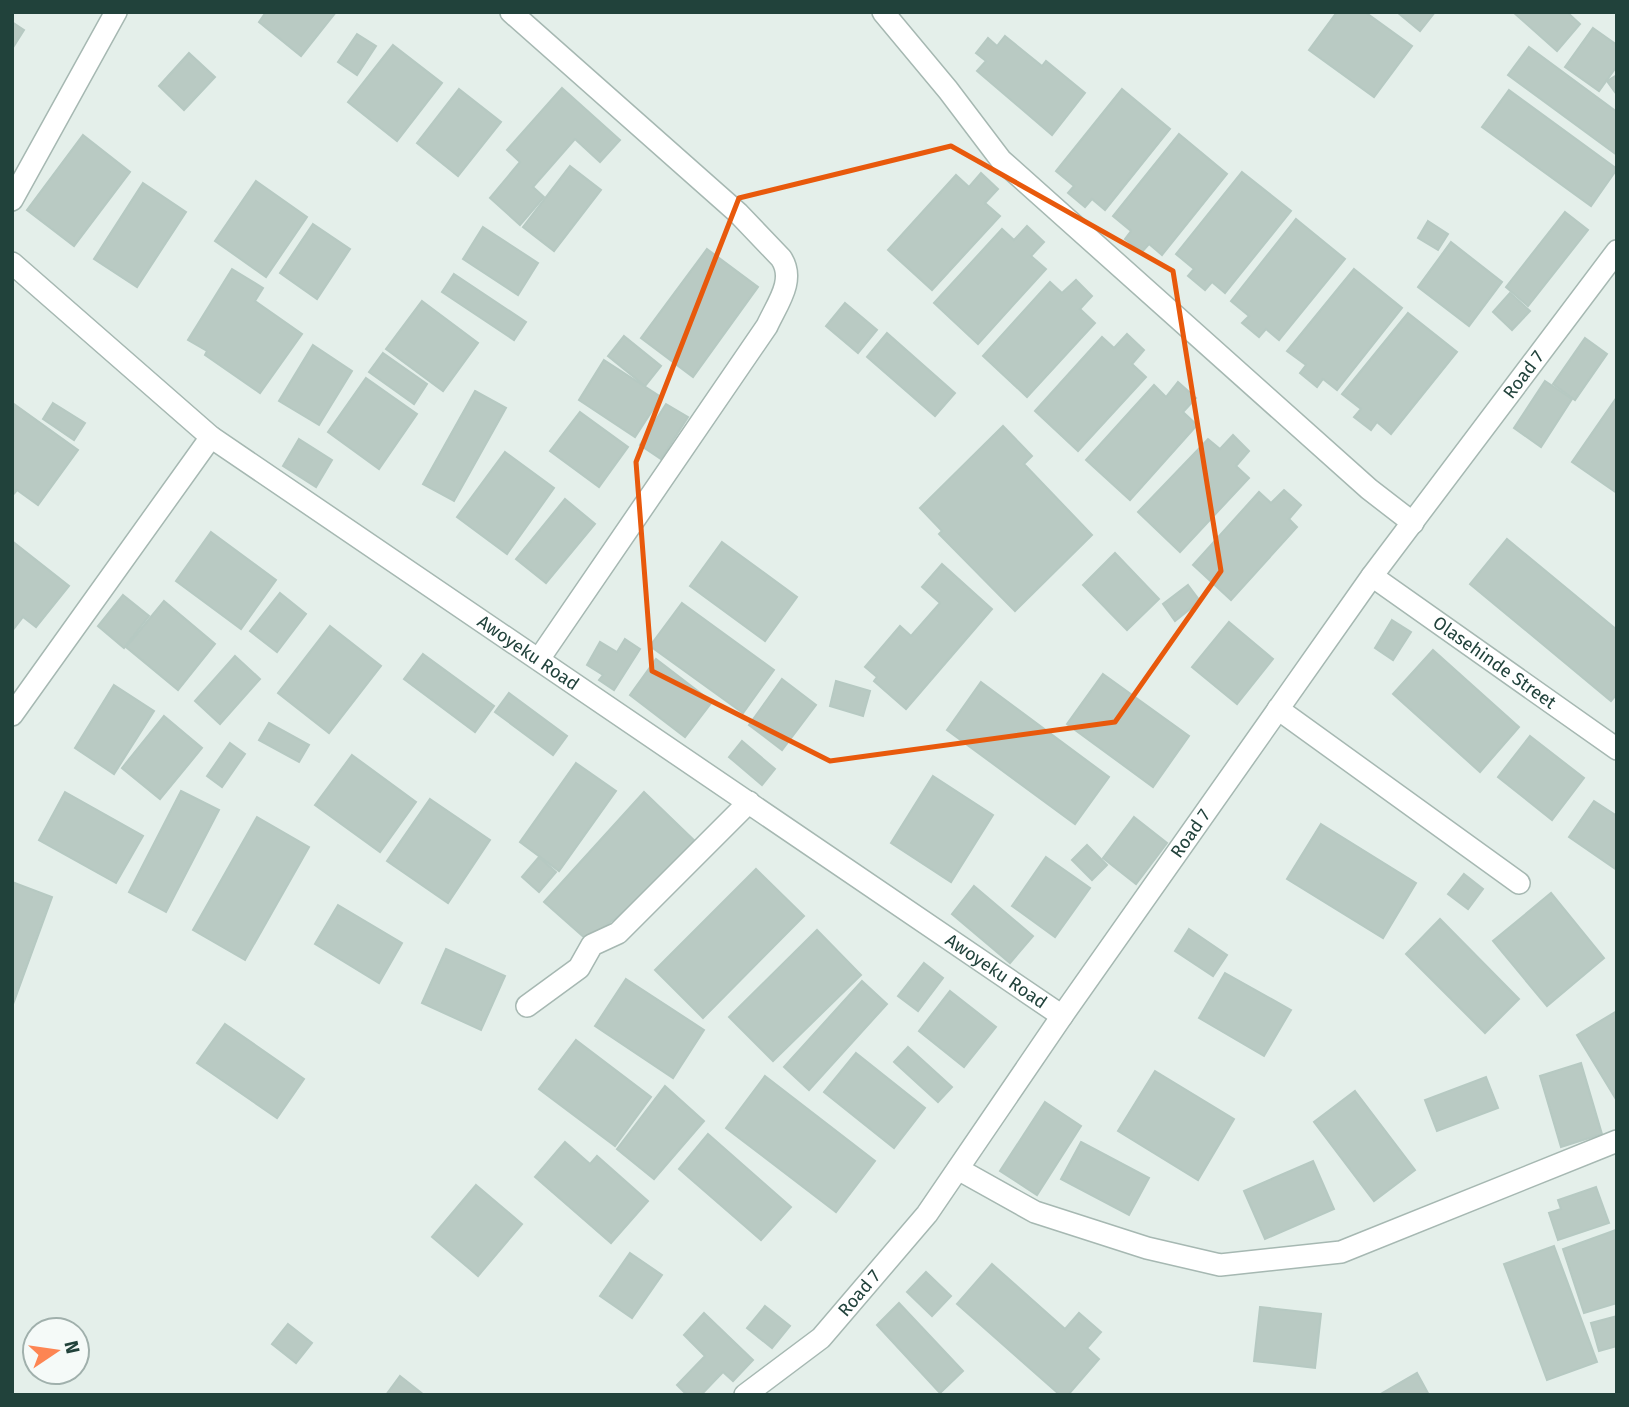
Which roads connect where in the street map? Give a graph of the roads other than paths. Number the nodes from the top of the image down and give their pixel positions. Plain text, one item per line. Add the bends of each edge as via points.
1 (116, 12) edge
2 (511, 12) edge
3 (883, 12) edge
4 (12, 200) edge
5 (1617, 251) edge
6 (12, 263) edge
7 (211, 437) junction
8 (1413, 523) junction
9 (1372, 576) junction
10 (539, 659) junction
11 (1279, 709) junction
12 (12, 715) edge
13 (1617, 749) edge
14 (749, 802) junction
15 (1519, 883) dead end
16 (527, 1006) dead end
17 (1062, 1016) junction
18 (1617, 1141) edge
19 (958, 1169) junction
20 (745, 1395) edge

1 - 4 street
2 - 10 street via 738,213 781,258 789,277 767,326
3 - 8 street via 1001,160 1369,489
5 - 8 street, Road 7
6 - 7 street, Awoyeku Road
7 - 10 street, Awoyeku Road
7 - 12 street
8 - 9 street, Road 7
9 - 11 street, Road 7
9 - 13 street, Olasehinde Street
10 - 14 street, Awoyeku Road
11 - 15 street
11 - 17 street, Road 7
14 - 16 street via 618,933 592,945 579,968
14 - 17 street, Awoyeku Road
17 - 19 street, Road 7
18 - 19 street via 1340,1252 1220,1265 1147,1248 1035,1212
19 - 20 street, Road 7 via 927,1214 821,1338

